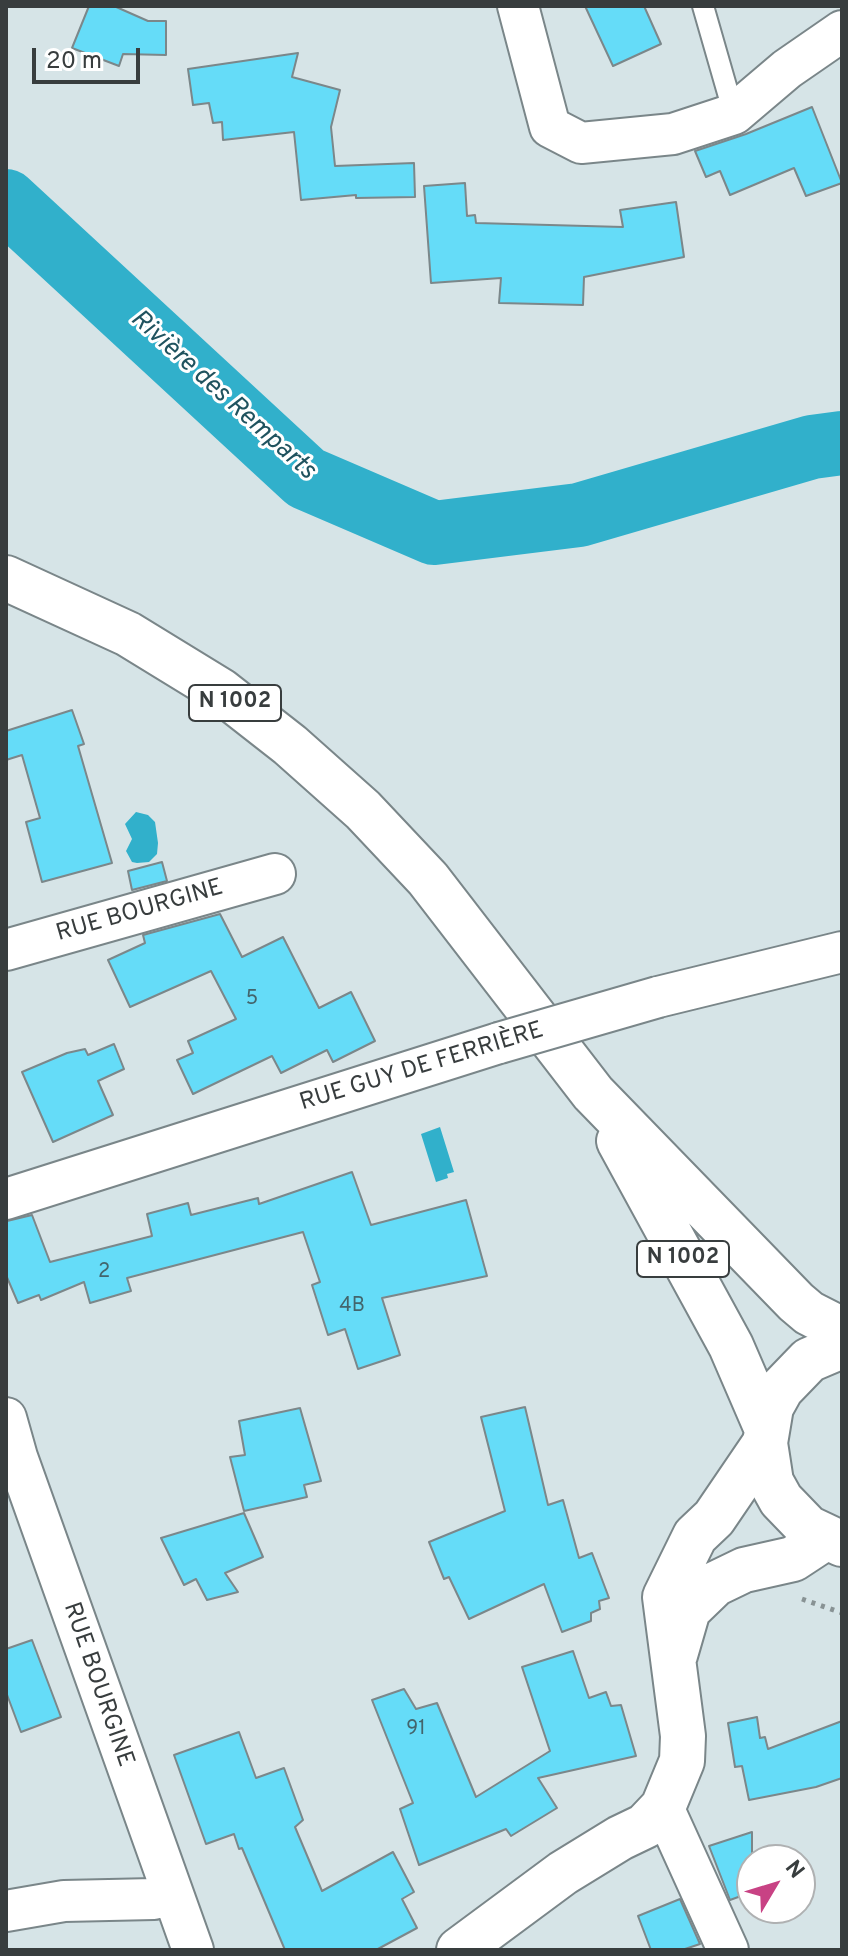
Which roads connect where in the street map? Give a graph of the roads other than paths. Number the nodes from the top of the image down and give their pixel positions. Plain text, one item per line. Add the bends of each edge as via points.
1 (518, 6) edge
2 (703, 6) edge
3 (842, 31) edge
4 (734, 114) junction
5 (6, 578) edge
6 (275, 874) dead end
7 (6, 950) edge
8 (842, 952) edge
9 (593, 1093) junction
10 (6, 1199) edge
11 (842, 1330) edge
12 (842, 1346) edge
13 (6, 1418) edge
14 (765, 1435) junction
15 (838, 1543) edge
16 (673, 1661) junction
17 (663, 1807) junction
18 (171, 1893) junction
19 (6, 1911) edge
20 (193, 1950) edge
21 (459, 1950) edge
22 (728, 1950) edge

1 - 4 street via 550,127 569,138 581,143 673,134
2 - 4 lane
3 - 4 street
5 - 9 main road, N 1002 via 128,634 221,691 290,745 363,810 428,879
6 - 7 street, RUE BOURGINE
8 - 10 street, RUE GUY DE FERRIÈRE, bridge via 499,1043
9 - 11 main road, N 1002 via 796,1302
9 - 14 main road, N 1002 via 731,1346
12 - 14 main road via 794,1373 781,1389
13 - 18 street, RUE BOURGINE
14 - 15 main road via 771,1482 781,1500 808,1528
14 - 16 main road via 673,1576 665,1597
15 - 16 main road via 744,1570 715,1584 688,1610
16 - 17 main road via 682,1761
17 - 21 main road via 645,1826 563,1873
17 - 22 street
18 - 19 street via 154,1899 64,1901
18 - 20 street, RUE BOURGINE

